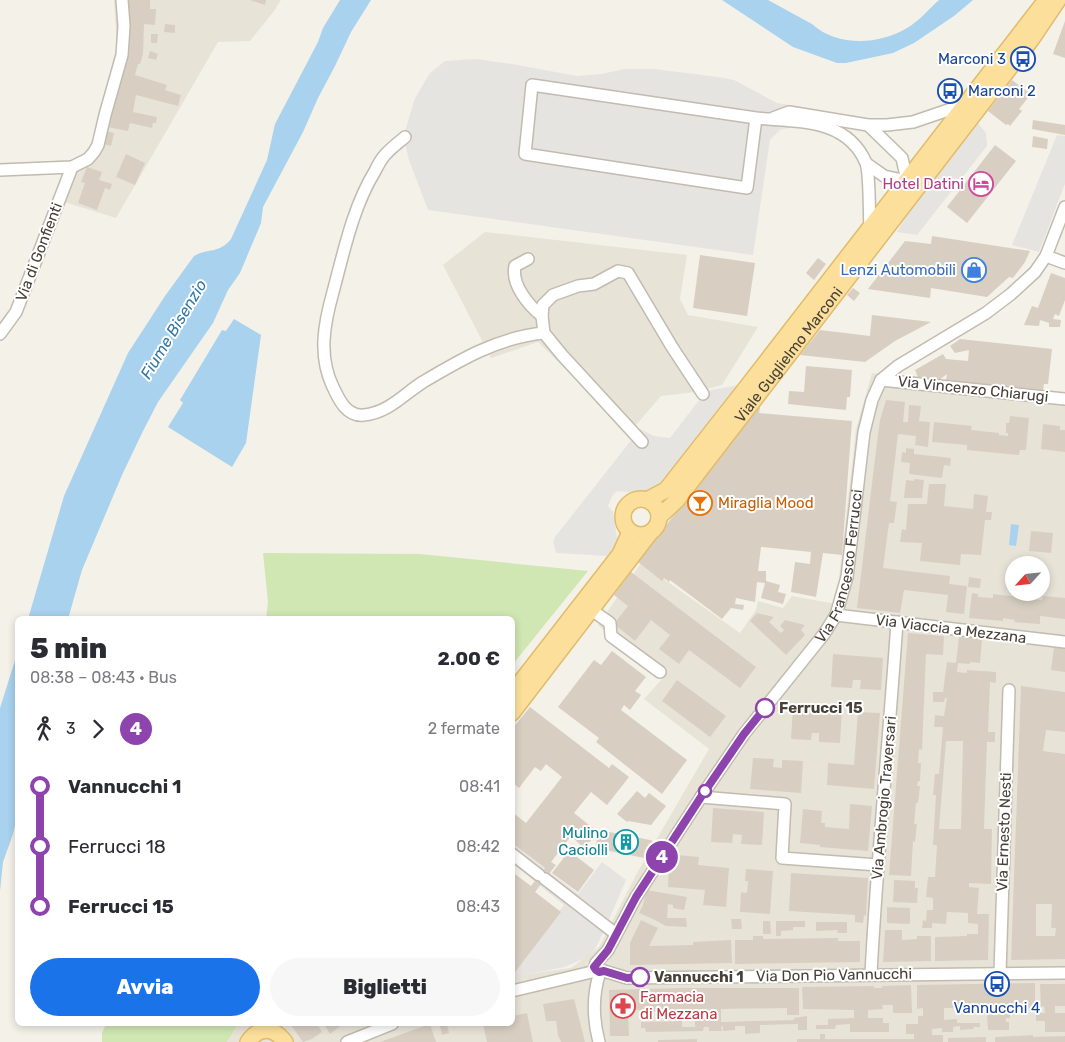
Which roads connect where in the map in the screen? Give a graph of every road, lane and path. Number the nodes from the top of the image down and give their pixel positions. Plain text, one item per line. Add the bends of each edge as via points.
1 (122, 0) edge
2 (1046, 0) edge
3 (1058, 0) edge
4 (966, 104) junction
5 (756, 118) junction
6 (806, 118) junction
7 (868, 125) junction
8 (405, 137) dead end
9 (867, 164) junction
10 (72, 167) junction
11 (0, 170) edge
12 (907, 181) junction
13 (1065, 207) edge
14 (870, 229) junction
15 (1046, 256) junction
16 (528, 259) dead end
17 (1065, 263) edge
18 (542, 316) junction
19 (544, 333) junction
20 (0, 334) edge
21 (881, 380) junction
22 (703, 394) dead end
23 (1065, 399) edge
24 (642, 442) dead end
25 (647, 500) junction
26 (659, 517) junction
27 (630, 532) junction
28 (650, 533) junction
29 (592, 611) junction
30 (836, 616) junction
31 (898, 622) junction
32 (1065, 642) edge
33 (660, 672) dead end
34 (515, 689) edge
35 (1009, 690) dead end
36 (515, 709) edge
37 (701, 797) junction
38 (515, 856) edge
39 (878, 865) junction
40 (616, 934) junction
41 (600, 968) junction
42 (1000, 973) junction
43 (1065, 973) edge
44 (871, 974) junction
45 (515, 990) edge
46 (387, 1026) edge
47 (256, 1032) edge
48 (281, 1033) edge
49 (353, 1040) edge
50 (599, 1042) edge

1 - 10 street via 122,55 98,145 88,159
2 - 4 main road, Viale Guglielmo Marconi
3 - 26 main road, Viale Guglielmo Marconi via 1031,40 677,500
4 - 7 street via 913,122
4 - 12 main road, Viale Guglielmo Marconi
5 - 5 street via 747,188 525,154 532,86
5 - 6 street via 769,119 789,112
6 - 7 street
6 - 9 street via 852,142
7 - 12 street via 902,158
8 - 19 street via 384,155 360,201 324,323 323,355 328,377 340,402 350,413 364,416 388,408 421,383 483,348 528,334
9 - 12 street via 884,176
9 - 14 street
10 - 11 street
10 - 20 street, Via di Gonfienti via 16,312
12 - 14 main road, Viale Guglielmo Marconi
13 - 15 street, Via Francesco Ferrucci
14 - 25 main road, Viale Guglielmo Marconi via 666,490
15 - 17 street
15 - 21 street, Via Francesco Ferrucci via 1035,272 999,304 898,366
16 - 18 street via 515,266 513,274 531,307
18 - 19 street
18 - 22 street via 542,305 553,295 594,284 618,271 628,273
19 - 24 street
21 - 23 street, Via Vincenzo Chiarugi
21 - 30 street, Via Francesco Ferrucci via 864,432 847,577
25 - 26 main road via 655,505
25 - 27 main road, Viale Guglielmo Marconi via 637,499 626,507 623,523
26 - 28 main road, Viale Guglielmo Marconi
27 - 28 main road via 643,536
27 - 34 main road via 620,554
28 - 29 main road, Viale Guglielmo Marconi
29 - 33 street via 610,623 611,636
29 - 36 main road, Viale Guglielmo Marconi
30 - 31 street, Via Viaccia a Mezzana
30 - 37 street, Via Francesco Ferrucci via 744,734
31 - 32 street, Via Viaccia a Mezzana
31 - 39 street, Via Ambrogio Traversari
35 - 42 street, Via Ernesto Nesti
37 - 39 street via 785,804 782,858
37 - 40 street, Via Francesco Ferrucci via 636,897
38 - 40 street
39 - 44 street, Via Ambrogio Traversari
40 - 41 street, Via Francesco Ferrucci
41 - 44 street, Via Don Pio Vannucchi via 627,978
41 - 45 street
41 - 50 street via 594,1002
42 - 43 street, Via Don Pio Vannucchi
42 - 44 street, Via Don Pio Vannucchi
46 - 49 street
47 - 48 main road

